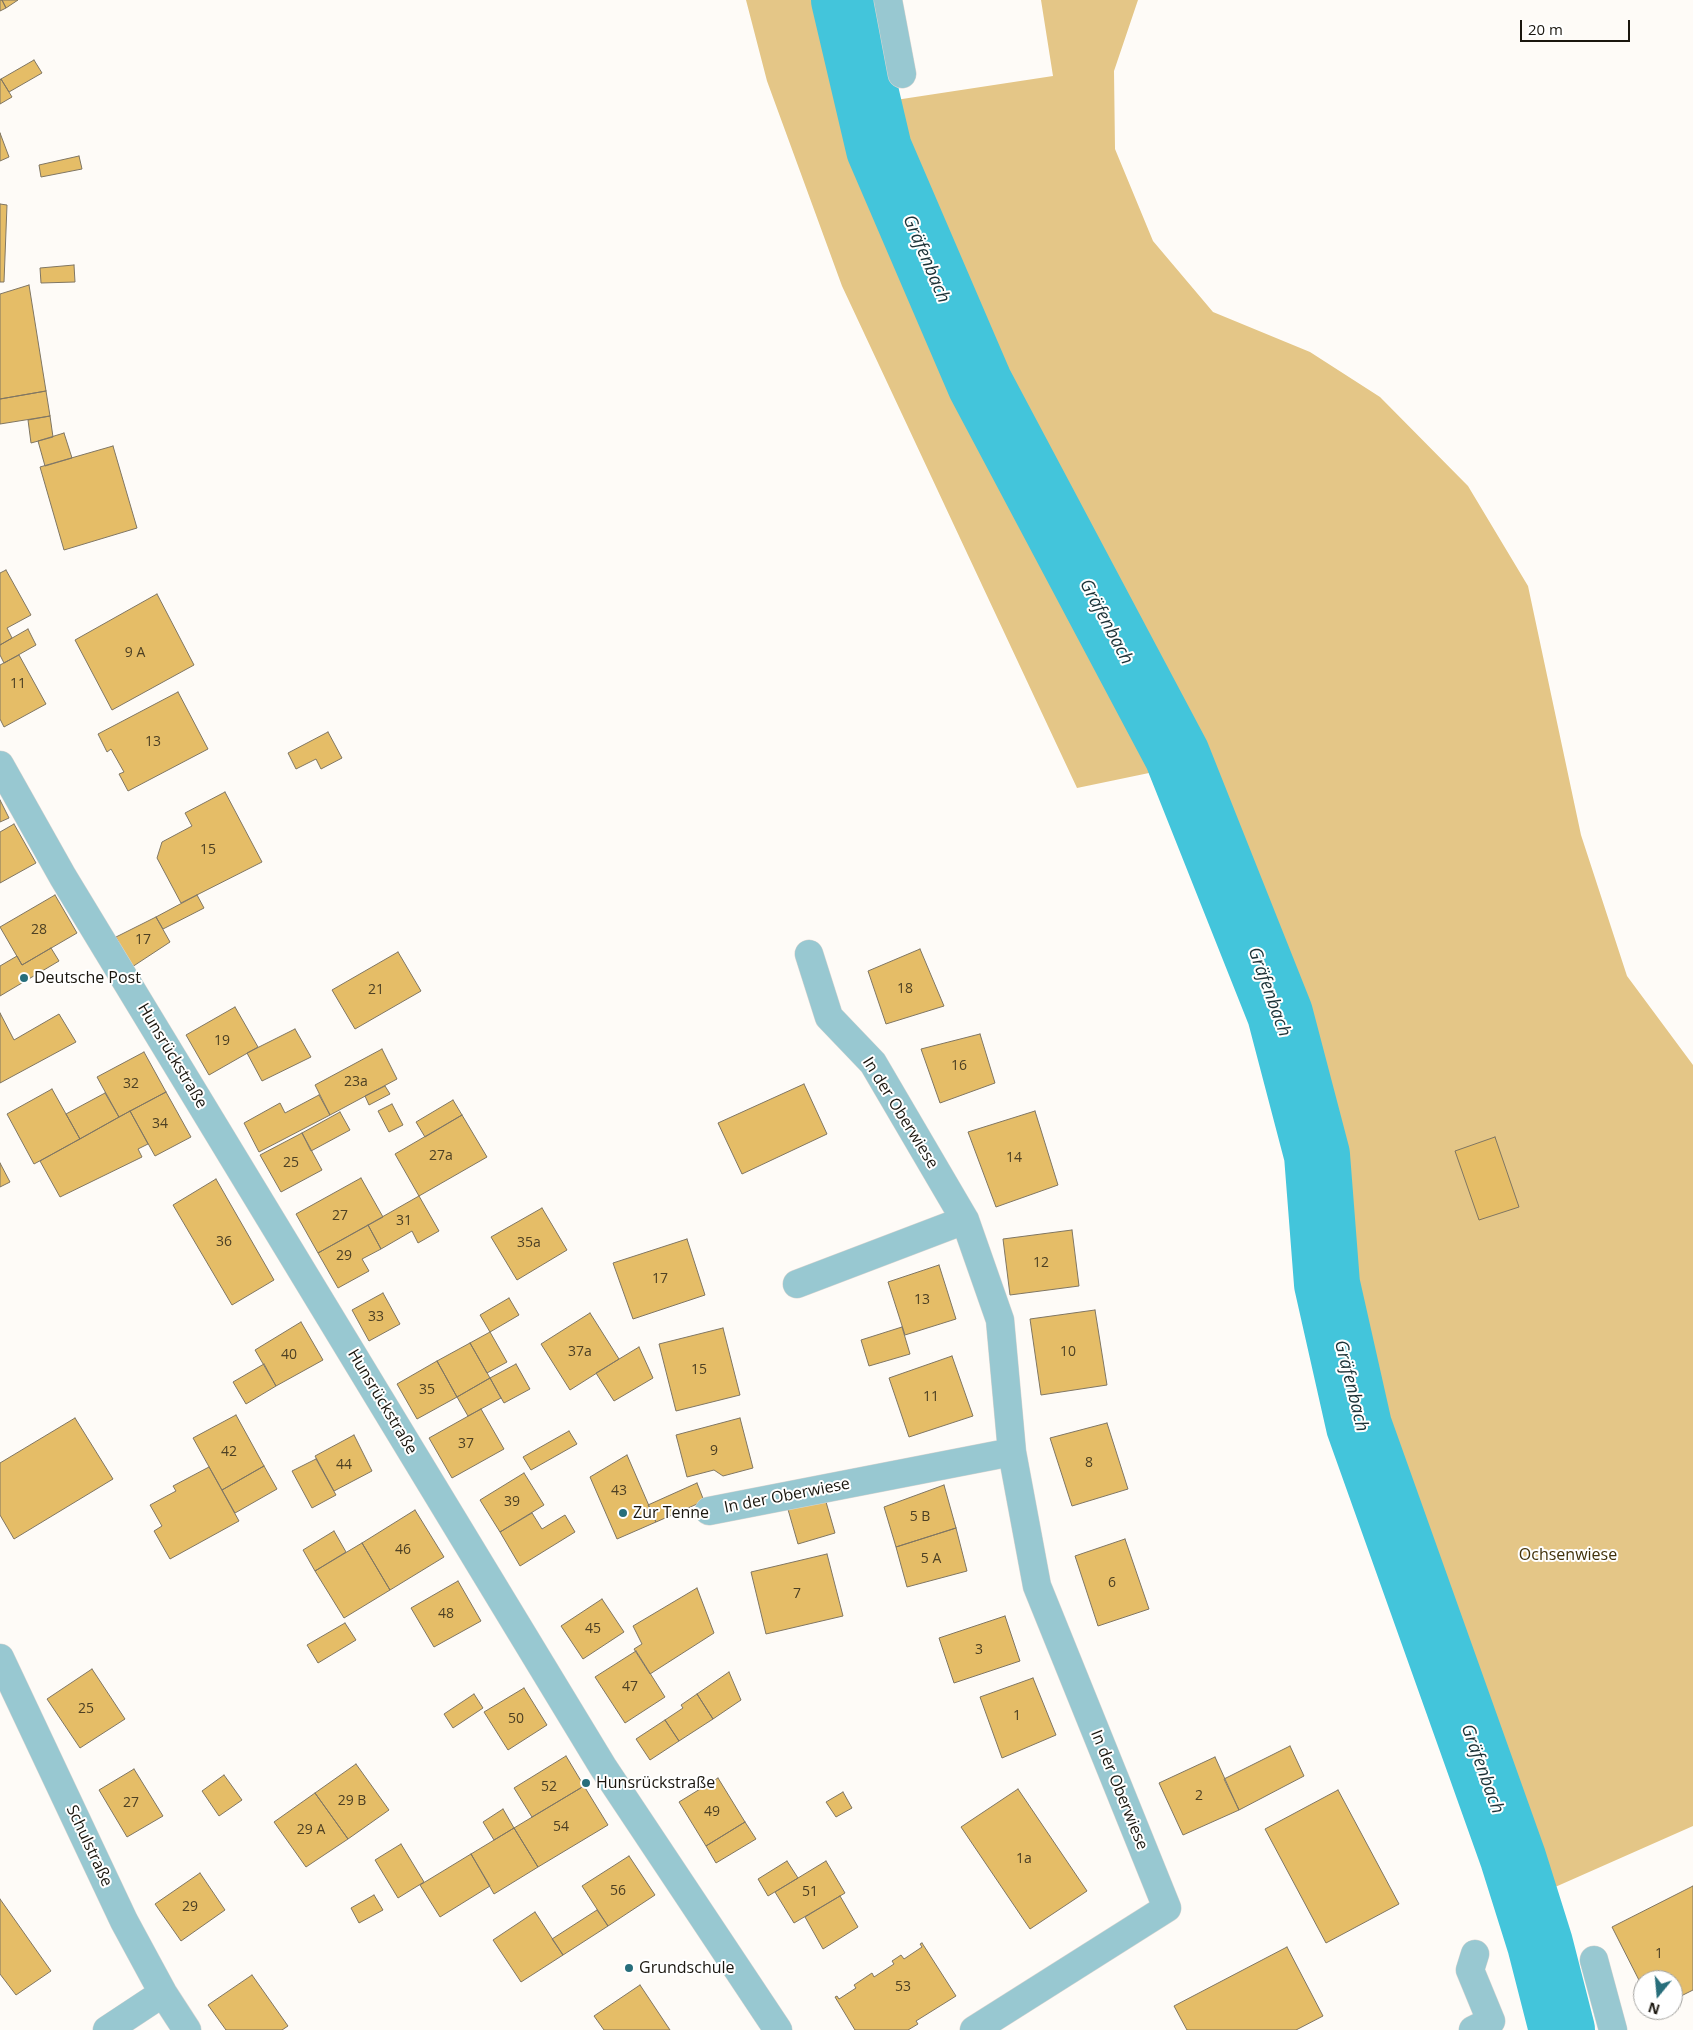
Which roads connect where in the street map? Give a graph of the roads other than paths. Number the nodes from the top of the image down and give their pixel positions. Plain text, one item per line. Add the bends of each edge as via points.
1 (888, 0) edge
2 (902, 74) dead end
3 (0, 765) edge
4 (809, 954) dead end
5 (966, 1220) junction
6 (796, 1284) dead end
7 (1012, 1452) junction
8 (709, 1511) dead end
9 (0, 1658) edge
10 (1475, 1954) dead end
11 (1594, 1960) dead end
12 (163, 1993) junction
13 (107, 2030) edge
14 (187, 2030) edge
15 (778, 2030) edge
16 (974, 2030) edge
17 (1473, 2030) edge
18 (1613, 2030) edge

1 - 2 street
3 - 15 street, Hunsrückstraße via 63,877 599,1760
4 - 5 street, In der Oberwiese via 830,1017 873,1063
5 - 6 street
5 - 7 street, In der Oberwiese via 1000,1320
7 - 8 street, In der Oberwiese
7 - 16 street, In der Oberwiese via 1037,1586 1167,1908
9 - 12 street, Schulstraße via 124,1921
10 - 17 street via 1470,1970 1491,2021
11 - 18 street
12 - 13 street
12 - 14 street, Schulstraße

